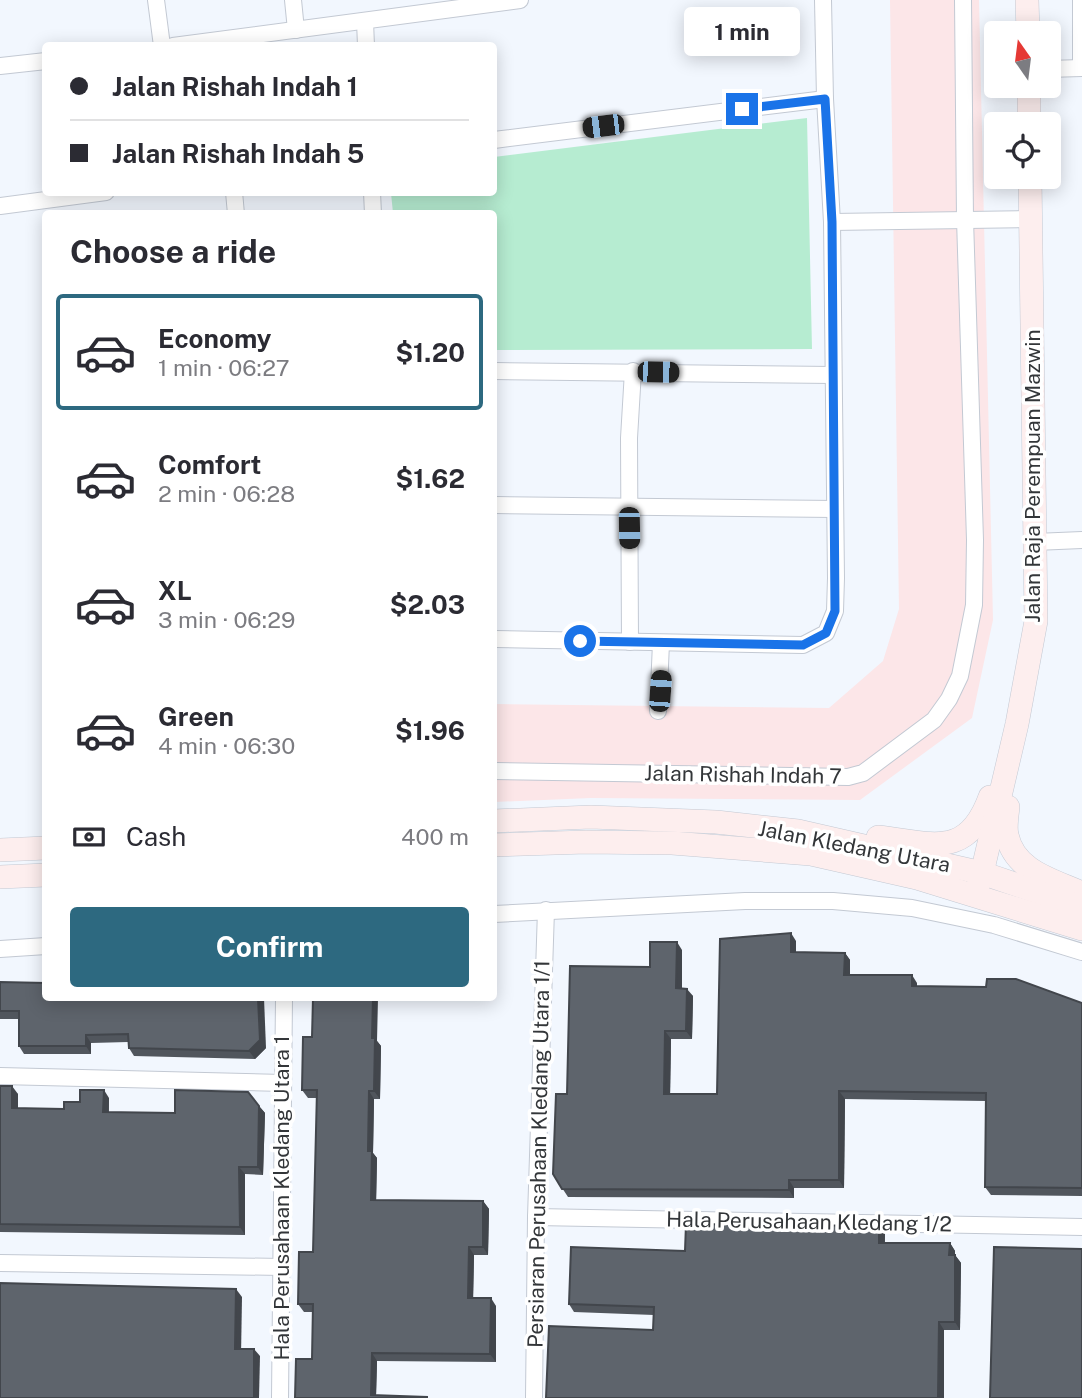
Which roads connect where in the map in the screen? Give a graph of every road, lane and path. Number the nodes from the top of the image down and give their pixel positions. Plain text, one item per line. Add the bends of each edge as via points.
1 (156, 0) edge
2 (293, 0) edge
3 (520, 0) edge
4 (823, 0) edge
5 (963, 0) edge
6 (1027, 0) edge
7 (1081, 0) edge
8 (365, 20) junction
9 (1028, 21) edge
10 (296, 30) junction
11 (161, 42) edge
12 (228, 42) edge
13 (366, 42) edge
14 (42, 61) edge
15 (0, 66) edge
16 (1082, 68) edge
17 (1061, 69) edge
18 (825, 99) junction
19 (497, 140) edge
20 (1030, 189) edge
21 (73, 196) edge
22 (0, 205) edge
23 (965, 219) junction
24 (1031, 219) junction
25 (832, 222) junction
26 (497, 371) edge
27 (633, 371) junction
28 (833, 375) junction
29 (497, 505) edge
30 (629, 505) junction
31 (835, 509) junction
32 (1082, 541) edge
33 (1035, 542) junction
34 (497, 639) edge
35 (630, 642) junction
36 (661, 643) junction
37 (659, 710) dead end
38 (1017, 724) junction
39 (497, 771) edge
40 (497, 821) edge
41 (798, 831) junction
42 (42, 842) edge
43 (497, 845) edge
44 (42, 848) edge
45 (4, 850) edge
46 (42, 875) edge
47 (0, 877) edge
48 (979, 884) junction
49 (1082, 893) edge
50 (1082, 907) edge
51 (546, 910) junction
52 (497, 914) edge
53 (1082, 929) edge
54 (42, 946) edge
55 (0, 949) edge
56 (1082, 952) edge
57 (284, 1001) edge
58 (0, 1076) edge
59 (283, 1083) junction
60 (536, 1217) junction
61 (1082, 1227) edge
62 (0, 1263) edge
63 (282, 1268) junction
64 (280, 1398) edge
65 (534, 1398) edge

1 - 11 street
2 - 10 street
3 - 8 street
4 - 18 street
5 - 23 street, Jalan Rishah Indah 7
6 - 9 main road
7 - 16 street
8 - 10 street
8 - 13 street
10 - 12 street
14 - 15 street
16 - 17 street
18 - 19 street
18 - 25 street
20 - 24 main road, Jalan Raja Perempuan Mazwin
21 - 22 street
23 - 24 street
23 - 25 street
23 - 39 street, Jalan Rishah Indah 7 via 974,604 960,676 933,720 863,773 848,778
24 - 33 main road, Jalan Raja Perempuan Mazwin
25 - 28 street
26 - 27 street
27 - 28 street
27 - 30 street
28 - 31 street
29 - 30 street
30 - 31 street
30 - 35 street
31 - 36 street via 835,611 826,633 803,645
32 - 33 street
33 - 38 main road, Jalan Raja Perempuan Mazwin via 1036,621
34 - 35 street
35 - 36 street
36 - 37 street
38 - 41 main road via 987,806 974,830 958,841 938,844
38 - 48 main road, Jalan Raja Perempuan Mazwin
38 - 49 main road via 1007,807 1010,845 1030,870
40 - 41 main road, Jalan Kledang Utara via 591,817
41 - 48 main road, Jalan Kledang Utara
42 - 45 main road
43 - 48 main road, Jalan Kledang Utara via 672,843 811,854 917,878
44 - 45 main road
46 - 47 main road
48 - 50 main road, Jalan Kledang Utara
48 - 53 main road, Jalan Kledang Utara
51 - 52 street
51 - 56 street via 833,901 912,908 994,925
51 - 60 street, Persiaran Perusahaan Kledang Utara 1/1
54 - 55 street
57 - 59 street, Hala Perusahaan Kledang Utara 1
58 - 59 street
59 - 63 street, Hala Perusahaan Kledang Utara 1
60 - 61 street, Hala Perusahaan Kledang 1/2
60 - 65 street, Persiaran Perusahaan Kledang Utara 1/1
62 - 63 street
63 - 64 street, Hala Perusahaan Kledang Utara 1

